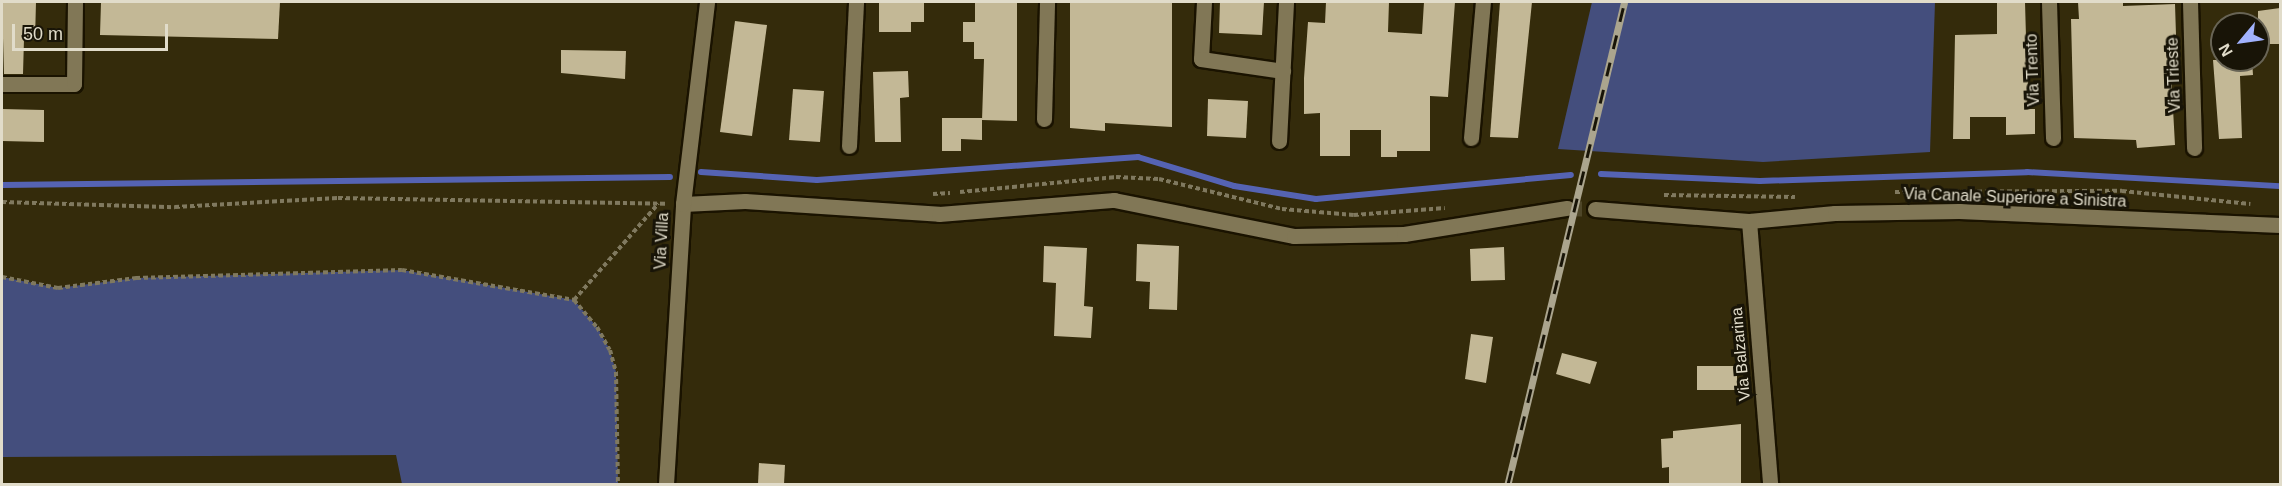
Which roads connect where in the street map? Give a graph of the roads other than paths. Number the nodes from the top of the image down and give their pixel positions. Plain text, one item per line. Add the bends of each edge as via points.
1 (75, 2) edge
2 (707, 2) edge
3 (856, 2) edge
4 (1047, 2) edge
5 (1204, 2) edge
6 (1286, 2) edge
7 (1482, 2) edge
8 (2049, 2) edge
9 (2190, 2) edge
10 (1283, 71) junction
11 (2, 84) edge
12 (1044, 119) dead end
13 (1471, 138) dead end
14 (2053, 138) dead end
15 (1279, 141) dead end
16 (849, 146) dead end
17 (2194, 147) dead end
18 (682, 204) junction
19 (1567, 208) tunnel mouth
20 (1595, 209) tunnel mouth
21 (1749, 221) junction
22 (2280, 225) edge
23 (666, 484) edge
24 (1770, 484) edge

1 - 11 street via 74,84
2 - 18 street, Via Villa
3 - 16 street
4 - 12 street
5 - 10 street via 1201,59
6 - 10 street
7 - 13 street
8 - 14 street, Via Trento
9 - 17 street, Via Trieste
10 - 15 street
18 - 19 street via 745,201 939,214 1114,200 1294,236 1404,234
18 - 23 street, Via Villa
20 - 21 street, Via Canale Superiore a Sinistra
21 - 22 street, Via Canale Superiore a Sinistra via 1835,213 1959,211
21 - 24 street, Via Balzarina

